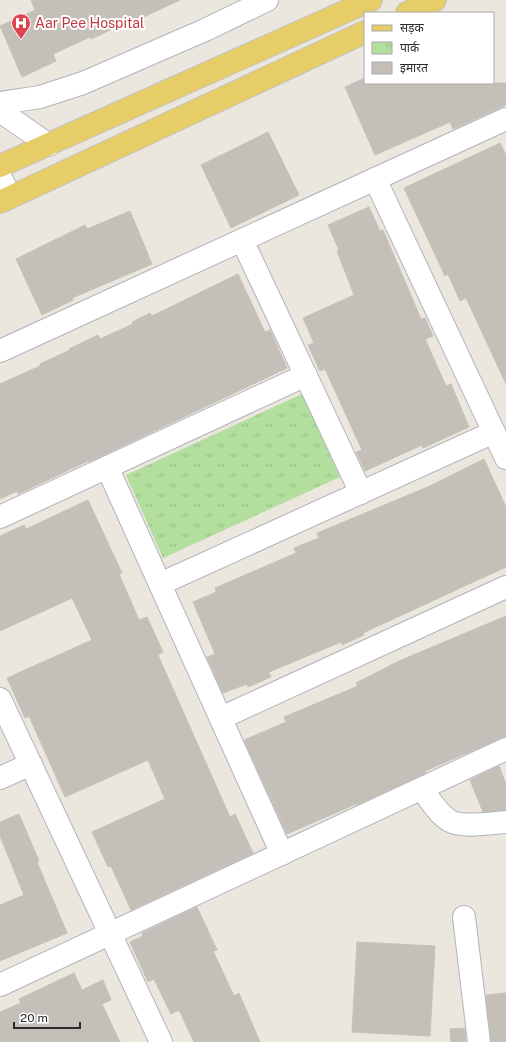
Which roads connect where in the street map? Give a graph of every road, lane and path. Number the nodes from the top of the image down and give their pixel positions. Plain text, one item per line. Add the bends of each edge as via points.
1 (267, 0) edge
2 (371, 0) edge
3 (435, 0) edge
4 (409, 12) edge
5 (364, 32) edge
6 (0, 103) edge
7 (0, 112) edge
8 (506, 119) edge
9 (49, 145) junction
10 (0, 166) edge
11 (0, 176) edge
12 (375, 179) junction
13 (5, 200) edge
14 (242, 240) junction
15 (0, 351) edge
16 (306, 375) junction
17 (494, 432) junction
18 (506, 458) edge
19 (107, 467) junction
20 (361, 493) junction
21 (0, 517) edge
22 (160, 584) junction
23 (506, 587) edge
24 (0, 699) edge
25 (221, 718) junction
26 (506, 749) edge
27 (31, 764) junction
28 (0, 778) edge
29 (422, 789) junction
30 (506, 822) edge
31 (282, 854) junction
32 (464, 917) dead end
33 (110, 933) junction
34 (0, 985) edge
35 (161, 1042) edge
36 (479, 1042) edge

1 - 6 street via 83,83 40,97
2 - 9 main road
3 - 4 main road
5 - 13 main road
7 - 9 street
8 - 12 street
9 - 10 main road
11 - 13 street
12 - 14 street
12 - 17 street
14 - 15 street
14 - 16 street
16 - 19 street
16 - 20 street
17 - 18 street
17 - 20 street
19 - 21 street
19 - 22 street
20 - 22 street
22 - 25 street
23 - 25 street
24 - 27 street
25 - 31 street
26 - 29 street
27 - 28 street
27 - 33 street
29 - 30 street via 436,809 452,822 472,825
29 - 31 street
31 - 33 street
32 - 36 street
33 - 34 street
33 - 35 street

